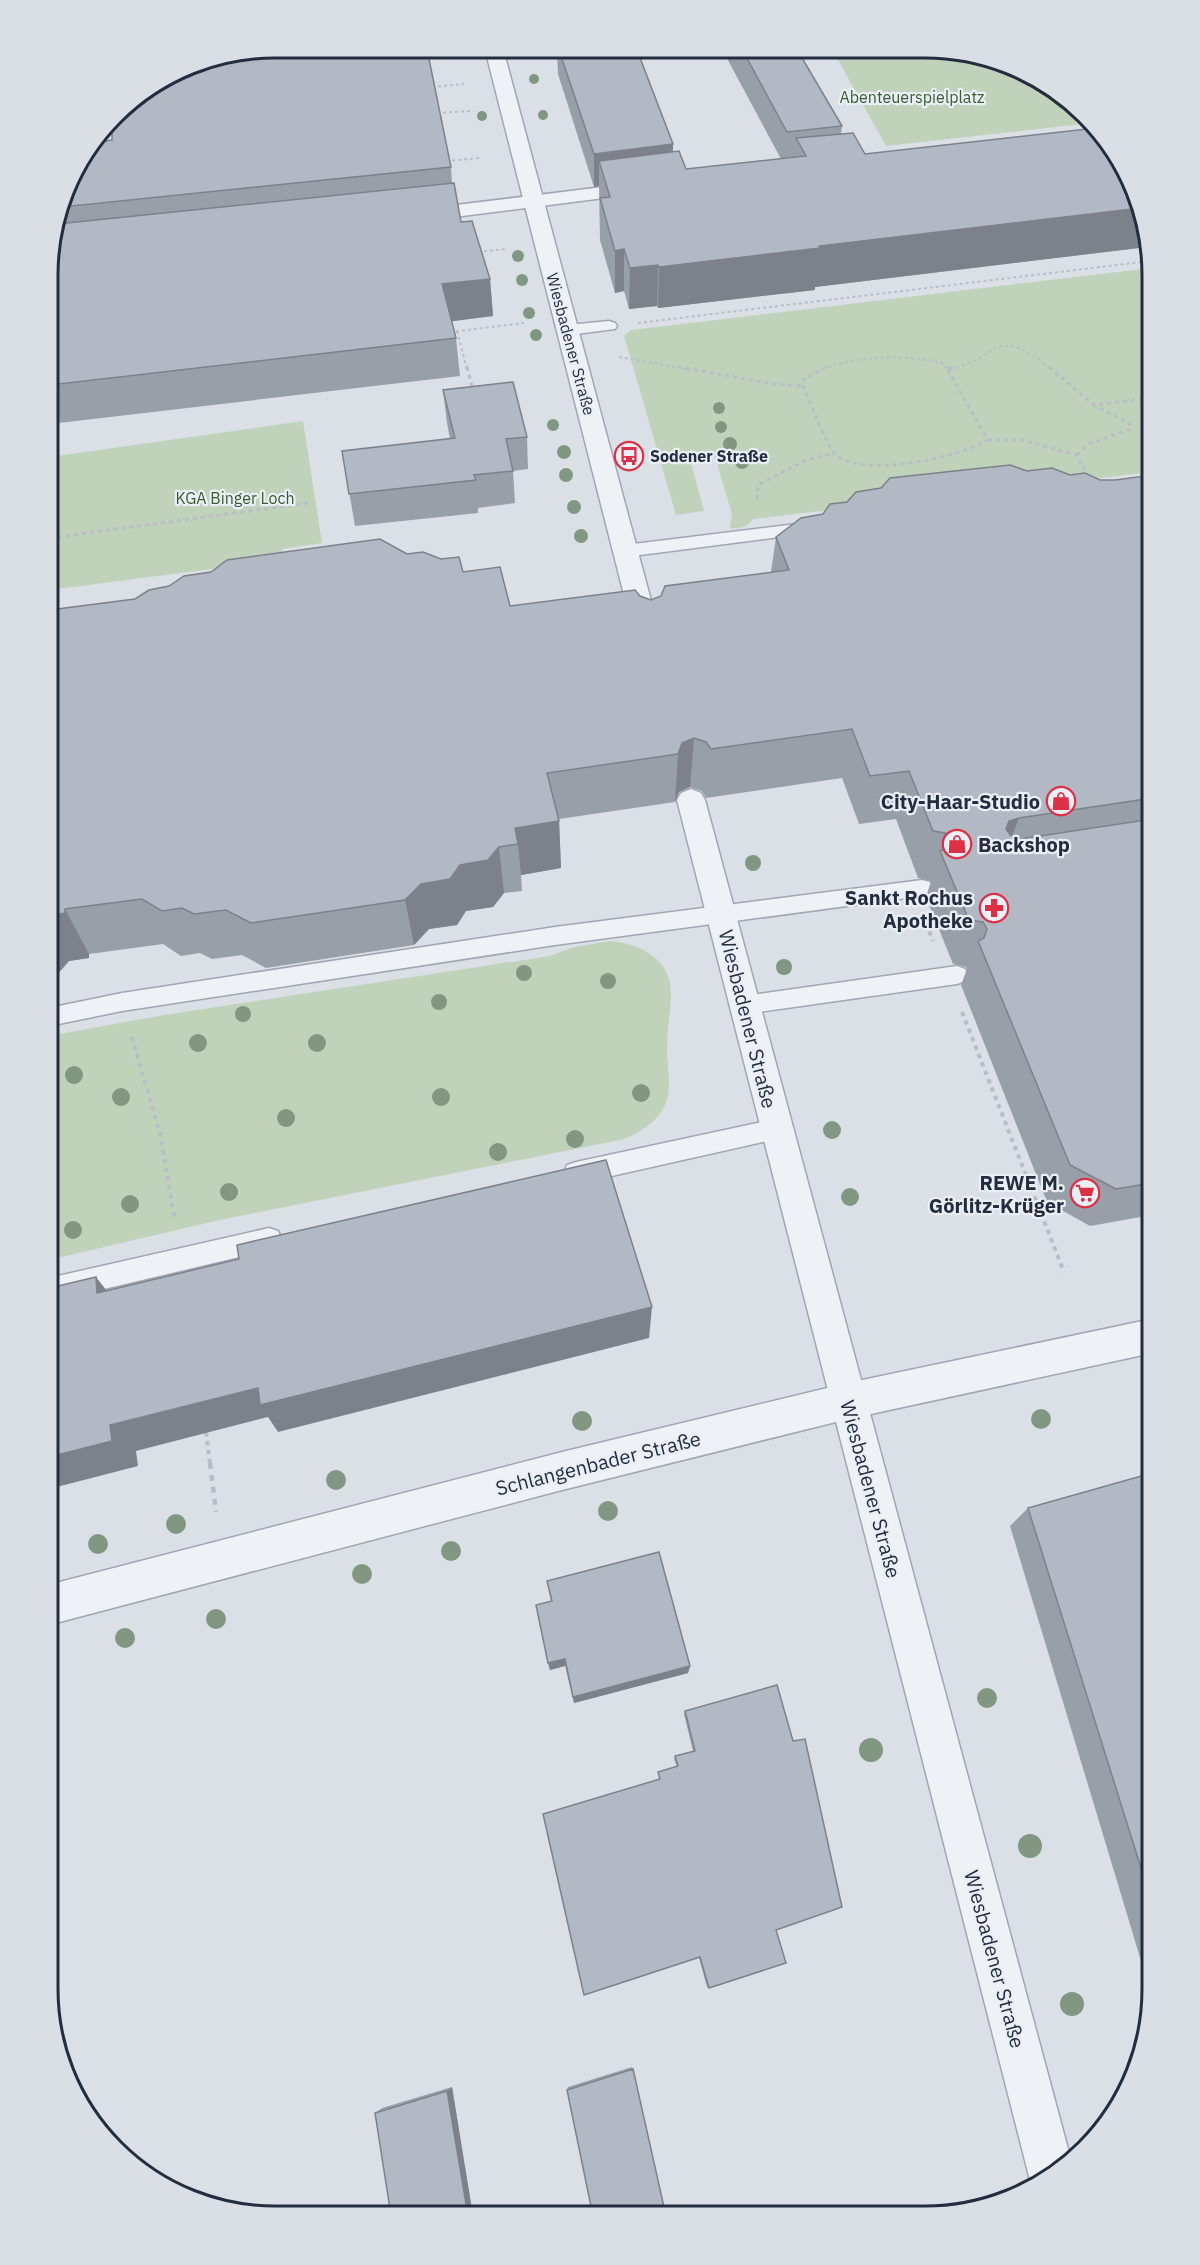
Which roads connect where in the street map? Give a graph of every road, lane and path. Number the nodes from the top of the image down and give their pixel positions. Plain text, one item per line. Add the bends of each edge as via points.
1 (496, 58) edge
2 (464, 84) dead end
3 (432, 87) edge
4 (470, 111) dead end
5 (436, 114) edge
6 (480, 158) dead end
7 (446, 161) edge
8 (668, 185) edge
9 (535, 203) junction
10 (392, 219) edge
11 (507, 249) dead end
12 (474, 252) edge
13 (1141, 262) edge
14 (524, 323) dead end
15 (609, 326) joint
16 (568, 330) junction
17 (457, 331) junction
18 (446, 332) edge
19 (618, 357) dead end
20 (948, 369) junction
21 (802, 386) junction
22 (473, 390) edge
23 (1142, 399) edge
24 (1094, 405) junction
25 (988, 440) junction
26 (834, 453) junction
27 (1077, 455) junction
28 (1091, 484) edge
29 (308, 503) dead end
30 (826, 526) edge
31 (767, 534) junction
32 (58, 537) edge
33 (625, 551) junction
34 (648, 639) edge
35 (691, 800) dead end
36 (917, 888) joint
37 (720, 914) junction
38 (952, 975) junction
39 (122, 1002) junction
40 (744, 1005) junction
41 (58, 1015) edge
42 (776, 1129) junction
43 (552, 1178) edge
44 (297, 1233) edge
45 (182, 1258) junction
46 (1064, 1272) dead end
47 (58, 1288) edge
48 (1142, 1338) edge
49 (848, 1401) junction
50 (206, 1432) edge
51 (217, 1519) dead end
52 (58, 1602) edge
53 (1049, 2167) edge

1 - 9 street, Wiesbadener Straße
2 - 3 path
4 - 5 path
6 - 7 path
8 - 9 street
9 - 10 street
9 - 16 street, Wiesbadener Straße
11 - 12 path
13 - 15 path
14 - 17 path
15 - 16 lane
16 - 33 street, Wiesbadener Straße
17 - 18 path
17 - 22 path
19 - 21 path
20 - 21 path via 934,360 916,358 864,360 812,372
20 - 24 path via 967,365 1000,345 1019,346
20 - 25 path
21 - 26 path
23 - 24 path
24 - 27 path via 1120,417 1131,429 1083,446
25 - 26 path via 966,451 921,461 853,462
25 - 27 path via 1054,446
26 - 31 path via 806,460 758,485 755,495
27 - 28 path
29 - 32 path
30 - 31 lane
31 - 33 lane
33 - 34 street, Wiesbadener Straße
35 - 37 street, Wiesbadener Straße
36 - 37 lane
36 - 38 path
37 - 39 lane
37 - 40 street, Wiesbadener Straße
38 - 40 lane
38 - 46 path
39 - 41 lane
39 - 45 path via 160,1134
40 - 42 street, Wiesbadener Straße
42 - 43 lane
42 - 49 street, Wiesbadener Straße
44 - 45 lane
45 - 47 lane
48 - 49 street, Schlangenbader Straße
49 - 52 street, Schlangenbader Straße
49 - 53 street, Wiesbadener Straße
50 - 51 path

